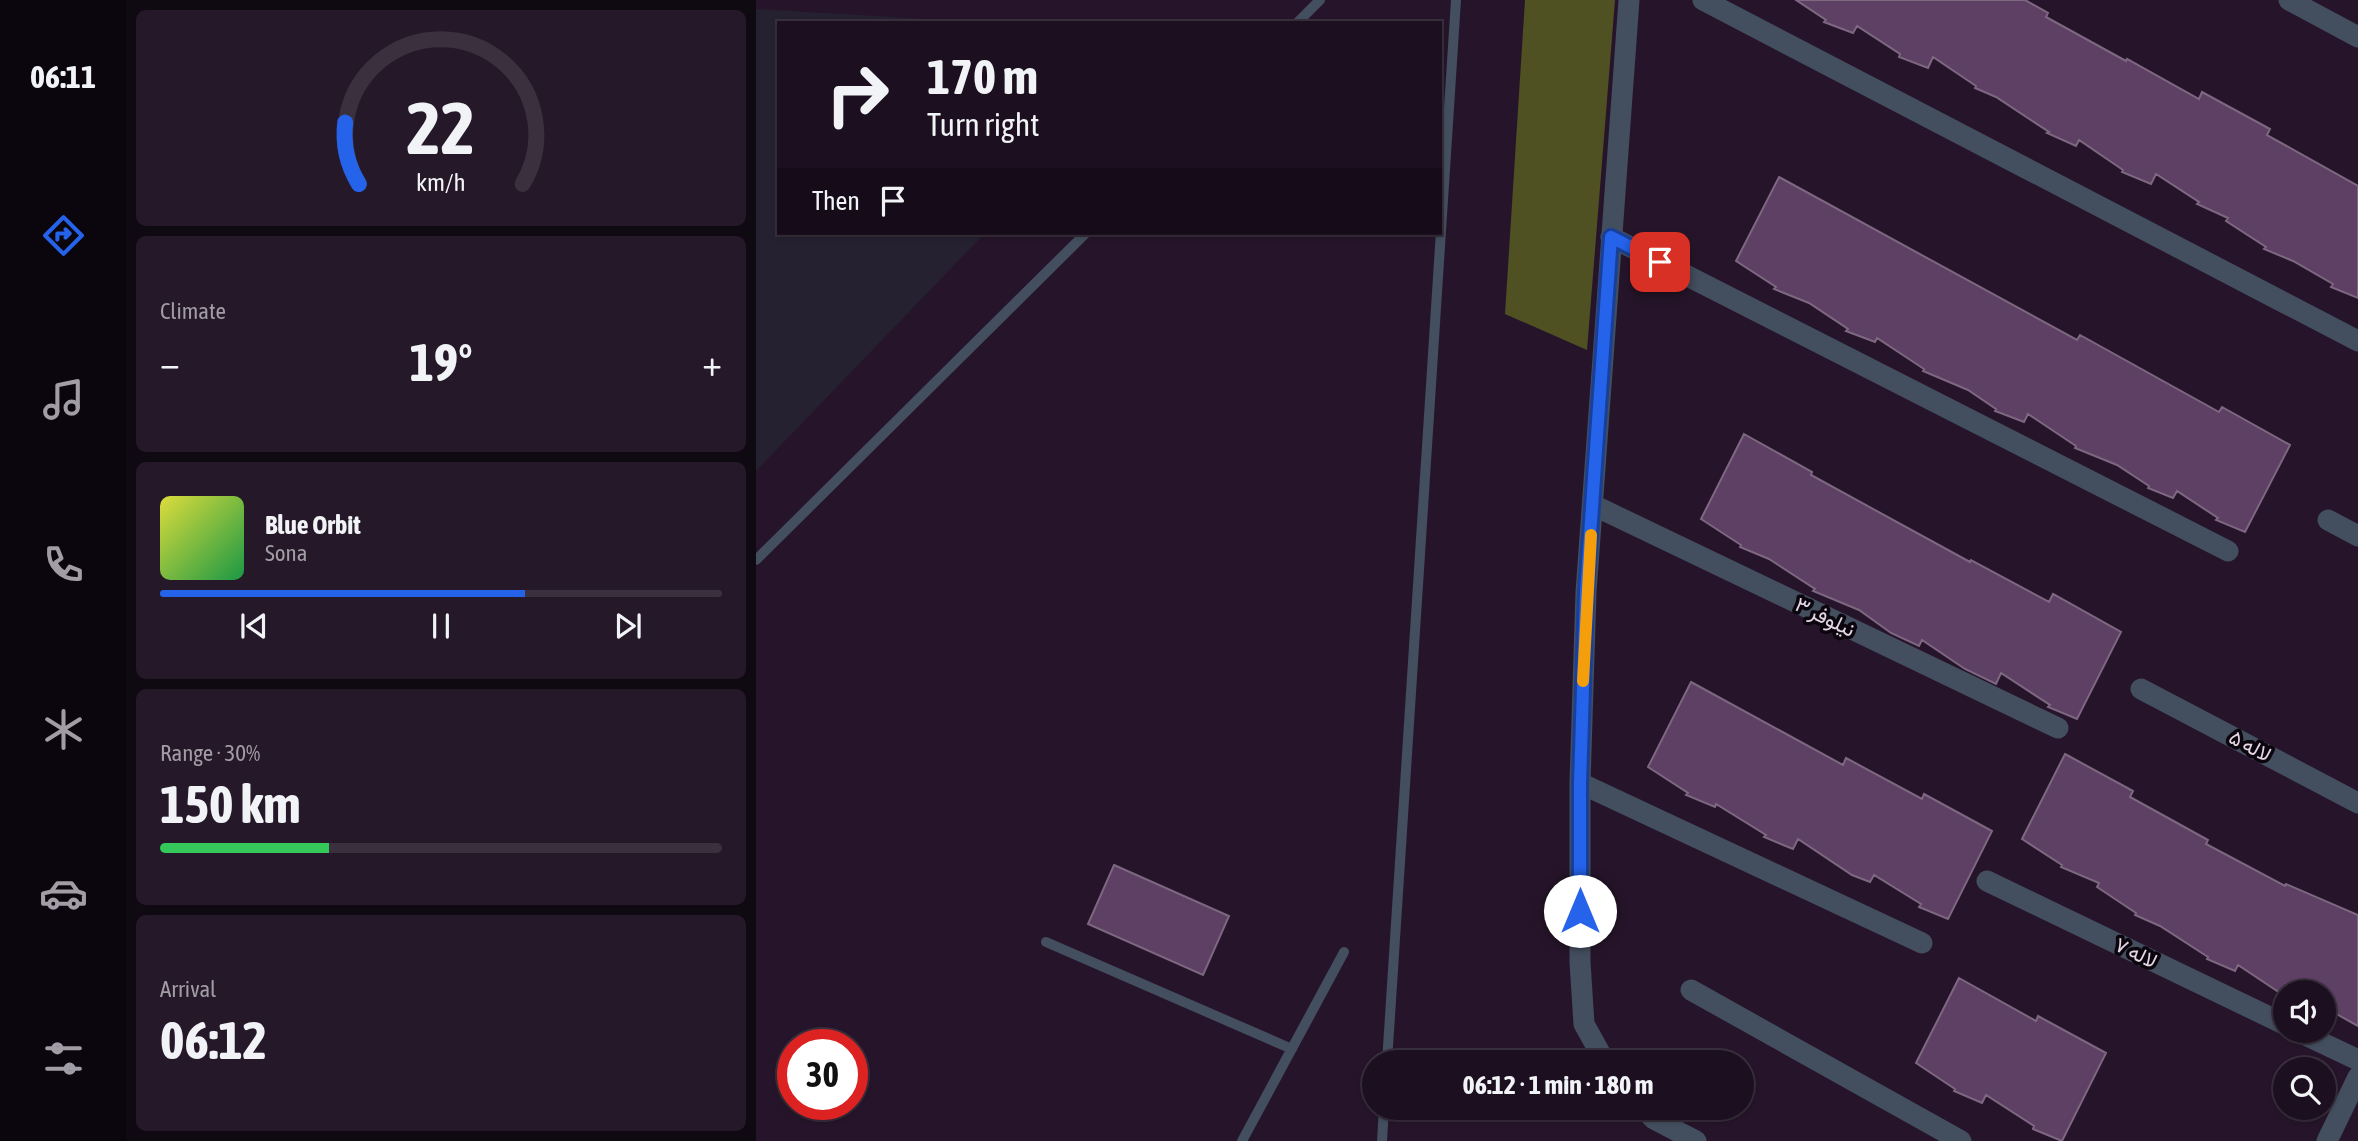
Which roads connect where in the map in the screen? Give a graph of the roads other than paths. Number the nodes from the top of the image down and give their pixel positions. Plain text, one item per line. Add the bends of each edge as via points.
1 (1320, 0) edge
2 (1456, 0) edge
3 (1629, 0) edge
4 (1703, 0) edge
5 (2289, 0) edge
6 (1299, 21) edge
7 (2358, 37) edge
8 (1442, 215) edge
9 (1084, 235) edge
10 (1441, 235) edge
11 (1611, 237) junction
12 (2358, 341) edge
13 (1593, 505) junction
14 (2328, 520) dead end
15 (2358, 536) edge
16 (2228, 551) dead end
17 (756, 560) edge
18 (2141, 690) dead end
19 (2058, 729) dead end
20 (1580, 783) junction
21 (2358, 803) edge
22 (1987, 880) dead end
23 (1046, 943) dead end
24 (1922, 943) dead end
25 (1344, 952) dead end
26 (1691, 990) dead end
27 (2273, 1019) edge
28 (2322, 1043) edge
29 (1292, 1049) junction
30 (1388, 1050) edge
31 (1598, 1050) edge
32 (2358, 1060) edge
33 (2358, 1077) edge
34 (1383, 1120) edge
35 (1656, 1120) edge
36 (1242, 1141) edge
37 (1382, 1141) edge
38 (1696, 1141) edge
39 (1961, 1141) edge
40 (2327, 1141) edge

1 - 6 lane
2 - 8 lane
3 - 11 street
4 - 12 street
5 - 7 street
9 - 17 lane
10 - 30 lane
11 - 13 street
11 - 16 street
13 - 19 street, نیلوفر ٣
13 - 20 street
14 - 15 street
18 - 21 street, لاله ۵
20 - 24 street
20 - 31 street via 1584,1024
22 - 27 street, لاله ٧
23 - 29 lane
25 - 29 lane
26 - 39 street
28 - 32 street
29 - 36 lane
33 - 40 street
34 - 37 lane
35 - 38 street

